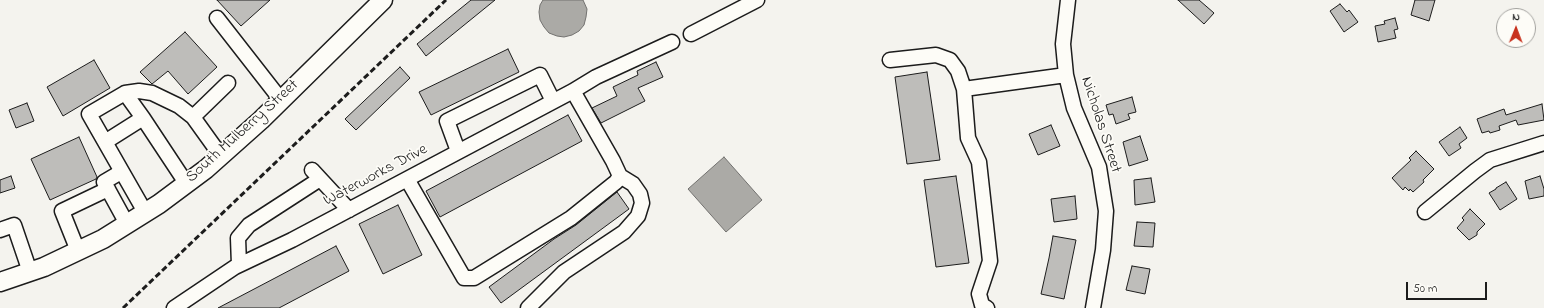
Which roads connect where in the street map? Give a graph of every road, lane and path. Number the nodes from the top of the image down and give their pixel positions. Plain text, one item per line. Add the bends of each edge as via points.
1 (382, 0) edge
2 (757, 0) edge
3 (1068, 0) edge
4 (217, 18) dead end
5 (691, 34) dead end
6 (672, 42) dead end
7 (890, 60) dead end
8 (1066, 75) junction
9 (228, 82) dead end
10 (964, 89) junction
11 (573, 90) junction
12 (125, 93) junction
13 (281, 100) junction
14 (553, 101) junction
15 (193, 117) junction
16 (143, 118) junction
17 (105, 142) junction
18 (1544, 143) edge
19 (458, 151) junction
20 (221, 156) junction
21 (121, 172) junction
22 (620, 176) junction
23 (407, 179) junction
24 (186, 183) junction
25 (108, 189) junction
26 (349, 210) junction
27 (146, 212) junction
28 (1425, 212) dead end
29 (127, 224) junction
30 (0, 230) edge
31 (78, 251) junction
32 (239, 265) junction
33 (30, 272) junction
34 (0, 282) edge
35 (174, 308) edge
36 (528, 308) edge
37 (987, 308) edge
38 (1093, 308) edge

1 - 13 main road, South Mulberry Street
2 - 5 street
3 - 8 street, Nicholas Street via 1063,44
4 - 13 street
6 - 11 street, Waterworks Drive via 596,76
7 - 10 street via 936,55 950,60 958,71
8 - 10 street
8 - 38 street, Nicholas Street via 1074,108 1099,167 1106,211 1103,250
9 - 15 street
10 - 37 street via 968,138 979,162 990,261 979,294 982,305
11 - 14 street, Waterworks Drive
11 - 22 street
12 - 15 street via 152,93 168,100
12 - 16 street
12 - 17 street via 89,114
13 - 20 main road, South Mulberry Street
14 - 19 street, Waterworks Drive
14 - 19 street via 540,75 447,121
15 - 20 street
16 - 17 street
16 - 24 street
17 - 21 street
18 - 28 street via 1490,160
19 - 23 street, Waterworks Drive
20 - 24 main road, South Mulberry Street
21 - 25 street via 104,182
21 - 27 street
22 - 23 street via 571,218 474,278 464,278
22 - 36 street via 633,184 640,194 642,203 638,216 624,232 564,272
23 - 26 street, Waterworks Drive
24 - 27 main road, South Mulberry Street
25 - 29 street
25 - 31 street via 62,211
26 - 32 street, Waterworks Drive
26 - 32 street via 316,174 249,225 238,238
27 - 29 main road, South Mulberry Street
29 - 31 main road, South Mulberry Street
30 - 33 street via 14,225
31 - 33 main road, South Mulberry Street
32 - 35 street, Waterworks Drive
33 - 34 main road, South Mulberry Street

